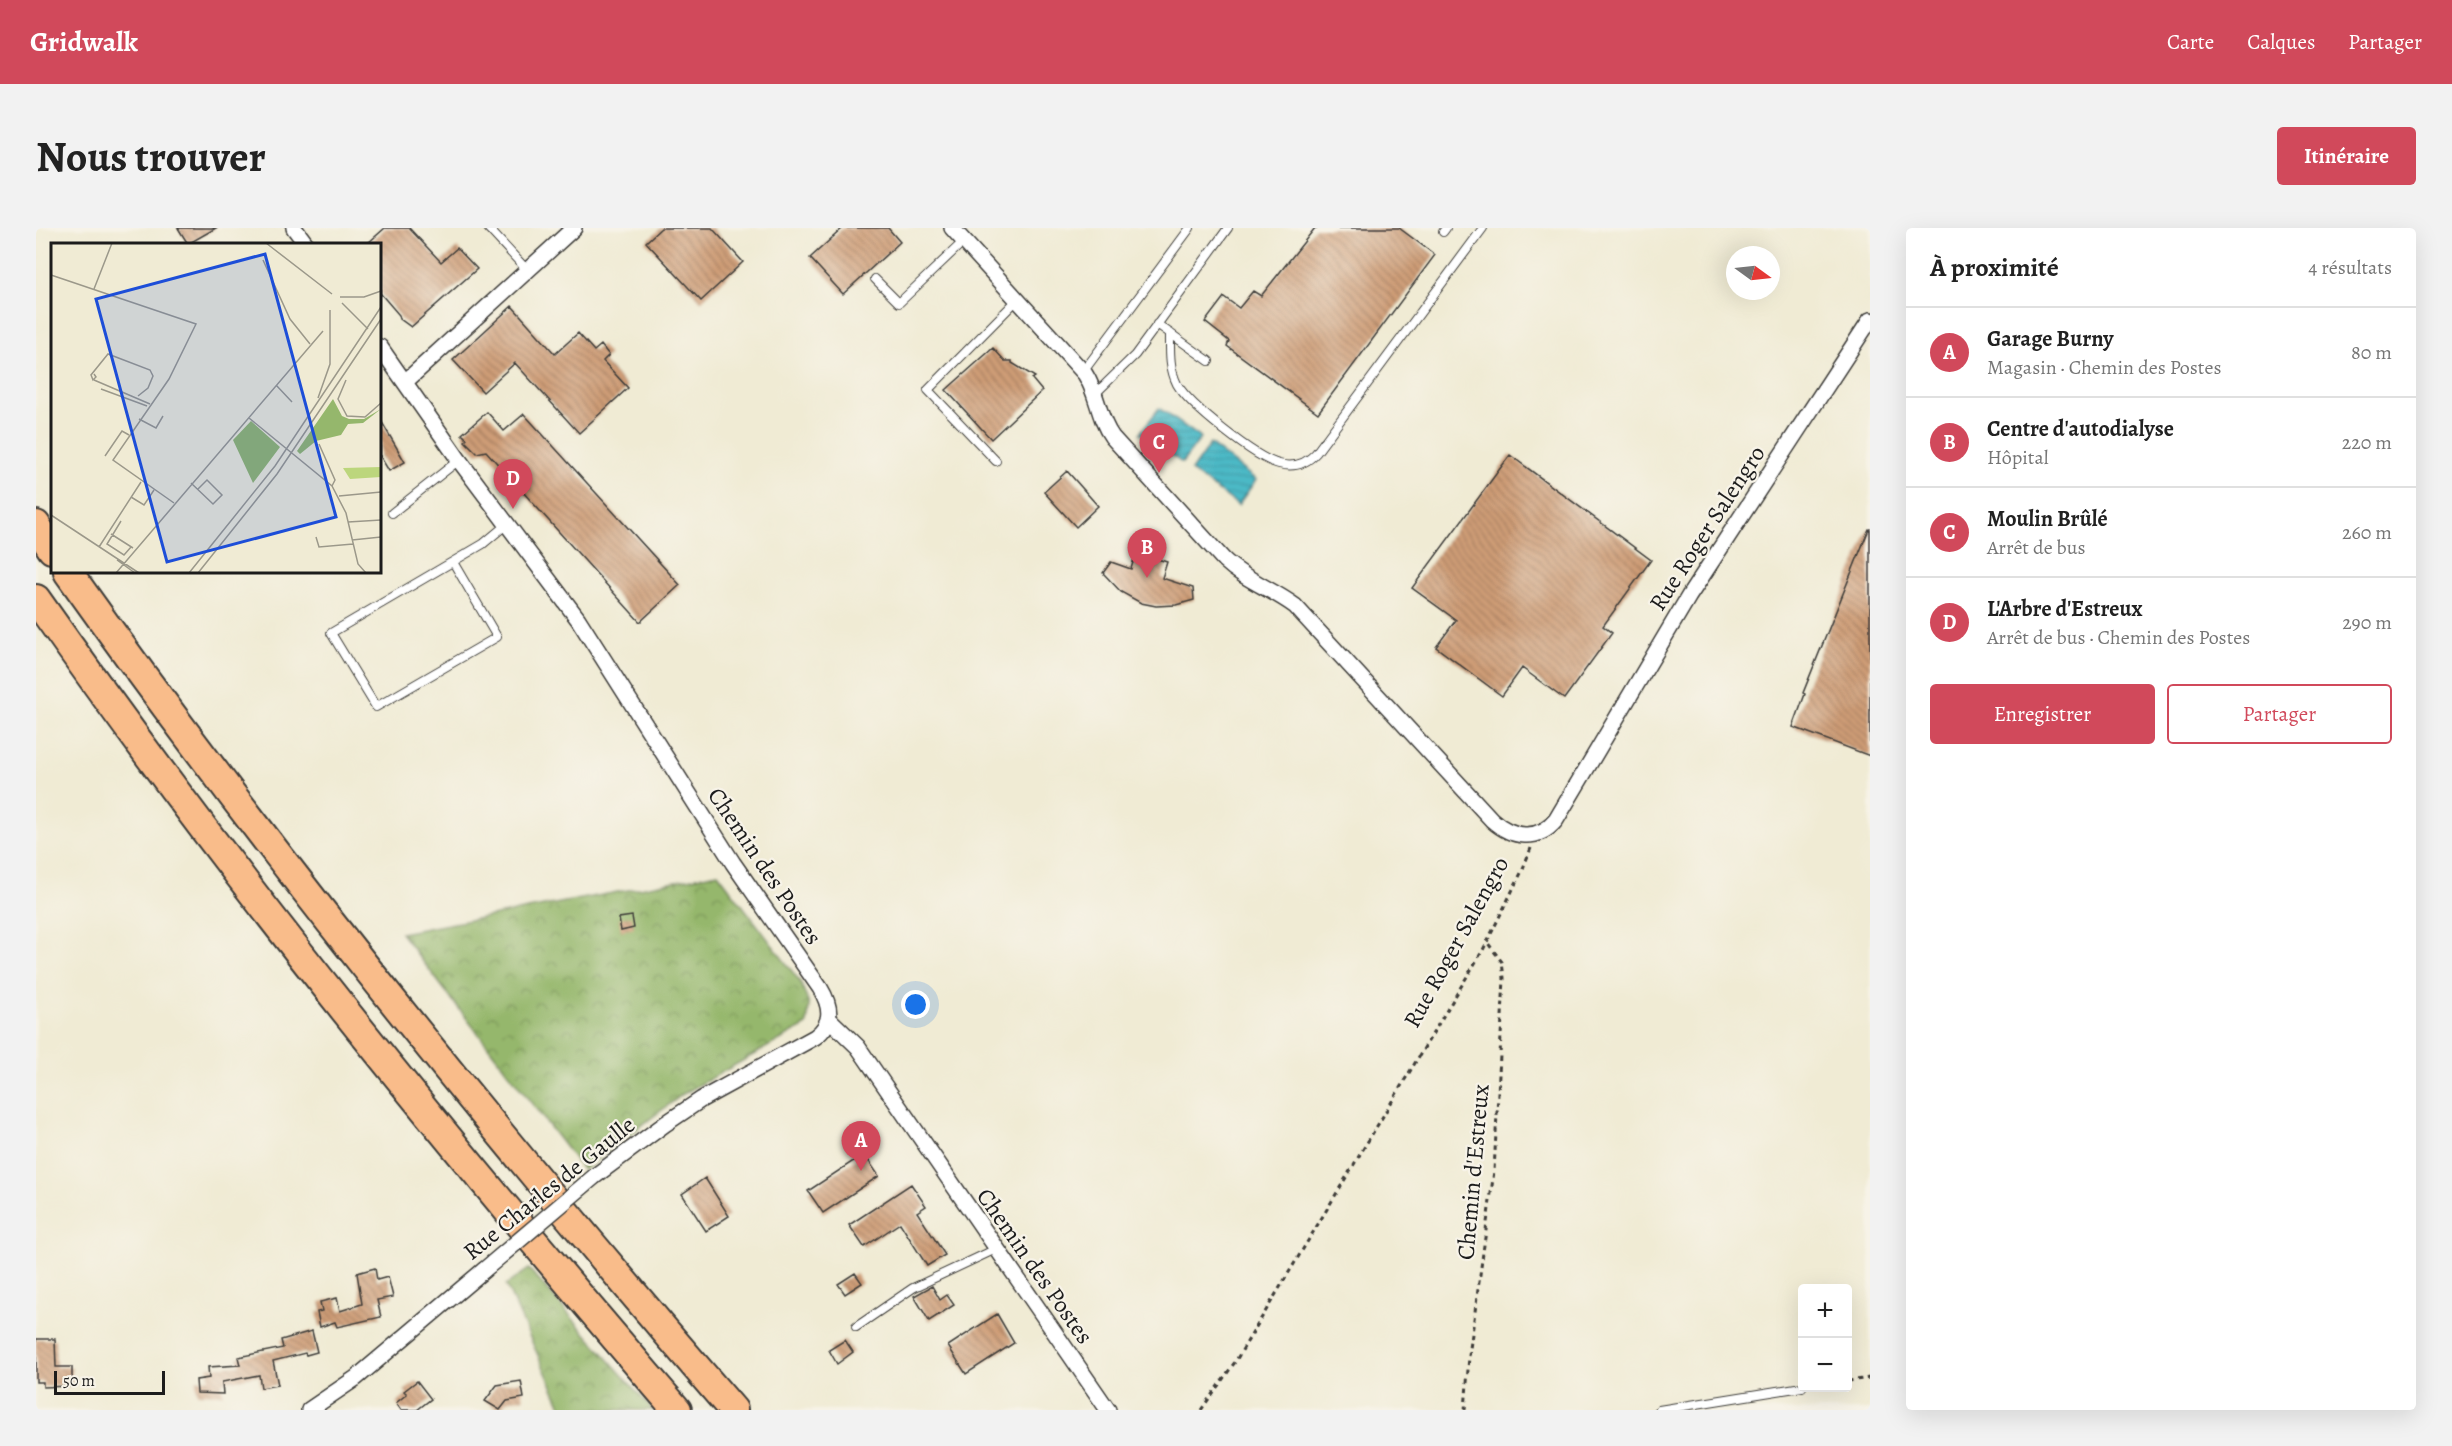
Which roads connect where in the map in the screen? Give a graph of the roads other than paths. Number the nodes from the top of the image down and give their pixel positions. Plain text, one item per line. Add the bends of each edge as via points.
1 (294, 228) edge
2 (488, 228) edge
3 (574, 228) edge
4 (952, 228) edge
5 (1190, 228) edge
6 (1228, 228) edge
7 (1483, 228) edge
8 (964, 241) junction
9 (305, 243) edge
10 (527, 270) junction
11 (875, 279) dead end
12 (1017, 300) junction
13 (1870, 320) edge
14 (1157, 324) junction
15 (1170, 333) junction
16 (381, 348) edge
17 (1209, 361) dead end
18 (1083, 372) junction
19 (405, 382) junction
20 (1095, 394) junction
21 (459, 460) junction
22 (996, 461) dead end
23 (392, 513) dead end
24 (507, 524) junction
25 (36, 525) edge
26 (51, 548) edge
27 (453, 561) junction
28 (69, 573) edge
29 (36, 599) edge
30 (829, 1019) junction
31 (586, 1238) junction
32 (996, 1249) junction
33 (856, 1327) dead end
34 (651, 1379) junction
35 (1798, 1388) edge
36 (309, 1410) edge
37 (667, 1410) edge
38 (677, 1410) edge
39 (733, 1410) edge
40 (754, 1410) edge
41 (1108, 1410) edge
42 (1659, 1410) edge

1 - 9 street
2 - 10 lane
3 - 10 street
4 - 8 street
5 - 18 lane
6 - 14 lane
7 - 15 lane via 1316,453 1301,464 1286,466 1263,458 1189,400 1172,370
8 - 11 lane via 899,303
8 - 12 street
10 - 19 street
12 - 18 street
12 - 22 lane via 928,390
13 - 20 street, Rue Roger Salengro via 1694,589 1565,805 1550,826 1534,835 1515,833 1492,819 1302,613 1224,560 1112,437
14 - 15 lane
14 - 20 lane via 1128,364
15 - 17 lane
16 - 19 street, Chemin des Postes
18 - 20 street
19 - 21 street, Chemin des Postes
21 - 23 lane
21 - 24 street, Chemin des Postes
24 - 27 lane
24 - 30 street, Chemin des Postes via 578,619 733,863 820,988 828,1004
25 - 26 highway
27 - 27 lane via 332,633 376,707 497,637
28 - 31 highway via 323,915
29 - 34 highway via 182,800 340,1005
30 - 32 street, Chemin des Postes via 858,1047
30 - 36 street, Rue Charles de Gaulle, bridge via 815,1036 664,1124 596,1176 365,1371
31 - 39 highway
31 - 40 highway via 651,1297
32 - 33 lane via 913,1287
32 - 41 street, Chemin des Postes
34 - 37 highway
34 - 38 highway
35 - 42 lane

